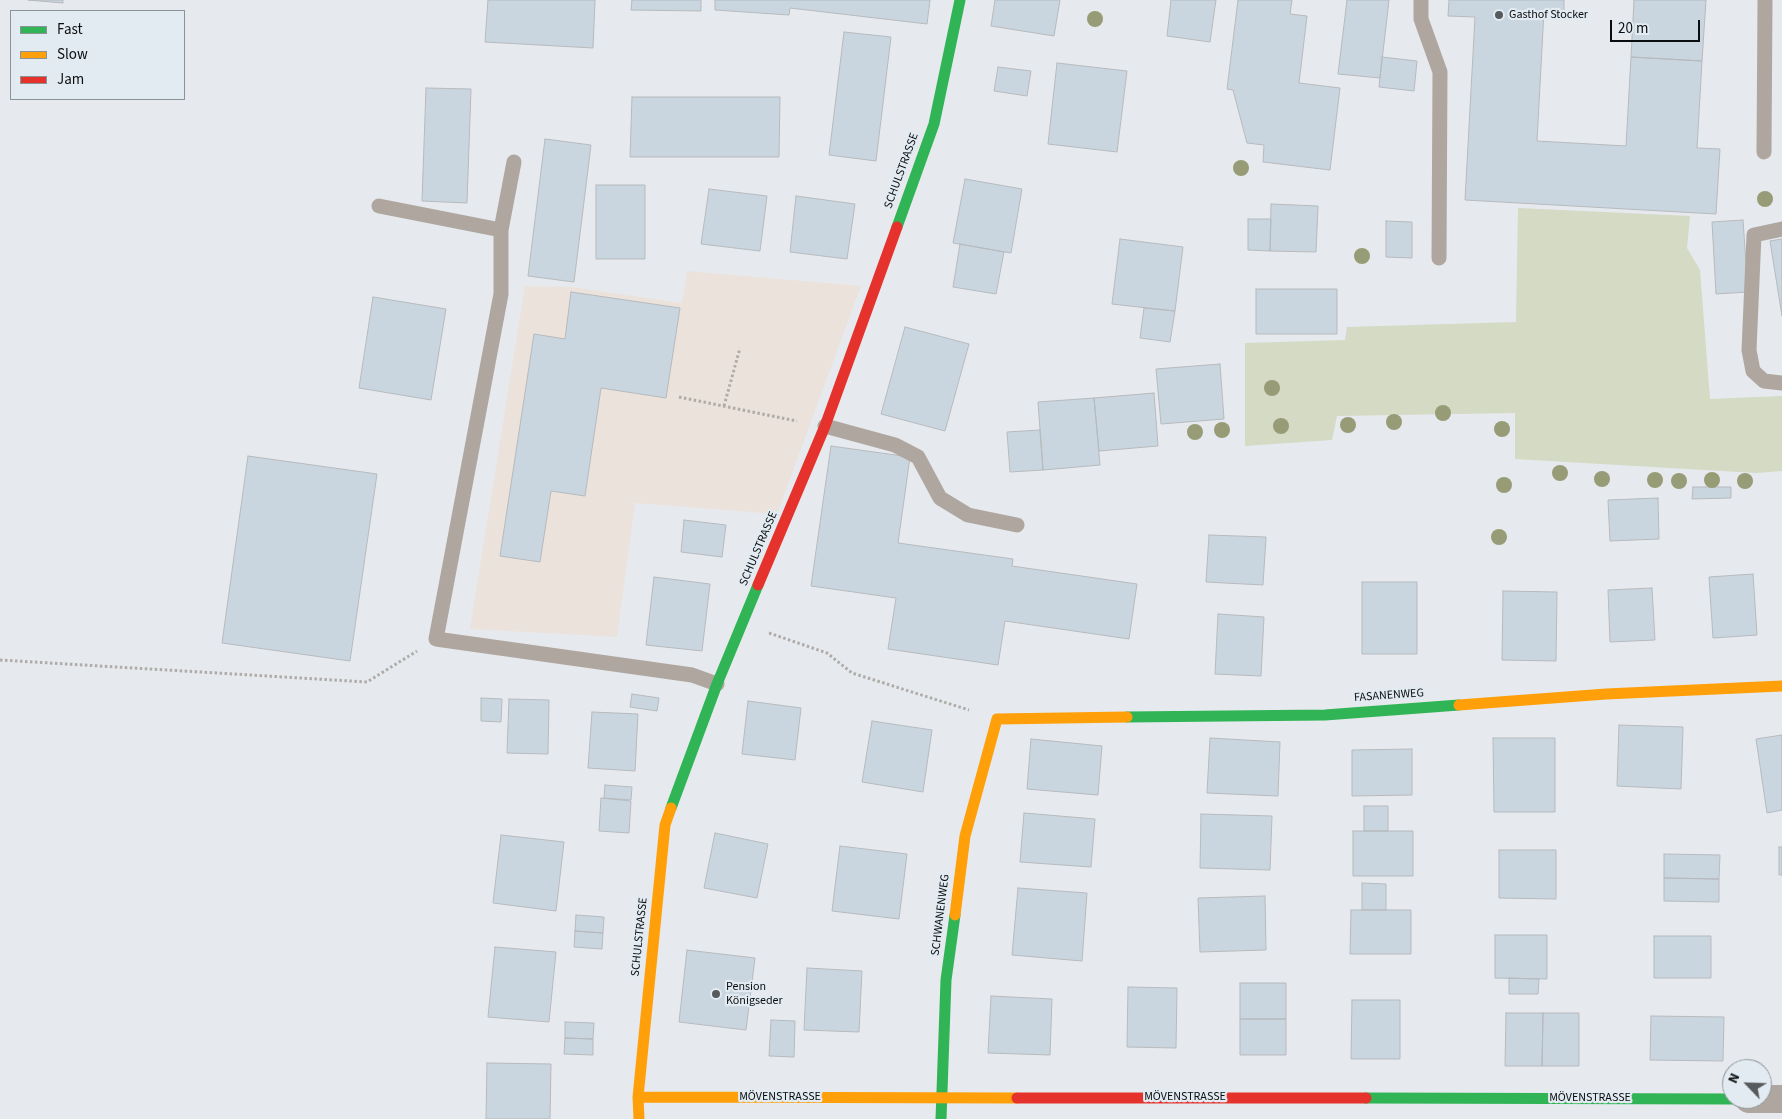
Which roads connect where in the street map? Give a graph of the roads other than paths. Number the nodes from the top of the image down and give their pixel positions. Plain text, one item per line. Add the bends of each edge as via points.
1 (960, 0) edge
2 (1422, 0) edge
3 (1765, 0) edge
4 (1764, 152) dead end
5 (514, 162) dead end
6 (379, 206) dead end
7 (1782, 229) edge
8 (501, 230) junction
9 (1439, 258) dead end
10 (1782, 383) edge
11 (825, 426) junction
12 (1016, 525) dead end
13 (717, 684) junction
14 (1782, 686) edge
15 (998, 719) joint
16 (638, 1097) junction
17 (942, 1097) junction
18 (1722, 1099) edge
19 (638, 1119) edge
20 (941, 1119) edge

1 - 11 street, SCHULSTRASSE via 934,124
2 - 9 lane via 1421,19 1440,72
3 - 4 lane
5 - 8 lane
6 - 8 lane
7 - 10 lane via 1754,235 1748,350 1753,371 1764,382
8 - 13 lane via 501,294 436,639 692,675
11 - 12 lane via 895,444 918,457 940,498 968,515
11 - 13 street, SCHULSTRASSE
13 - 16 street, SCHULSTRASSE via 665,825
14 - 15 street, FASANENWEG via 1606,694 1325,715
15 - 17 street, SCHWANENWEG via 965,836 946,980
16 - 17 street, MÖVENSTRASSE
16 - 19 street, SCHULSTRASSE
17 - 18 street, MÖVENSTRASSE
17 - 20 street, SCHWANENWEG

